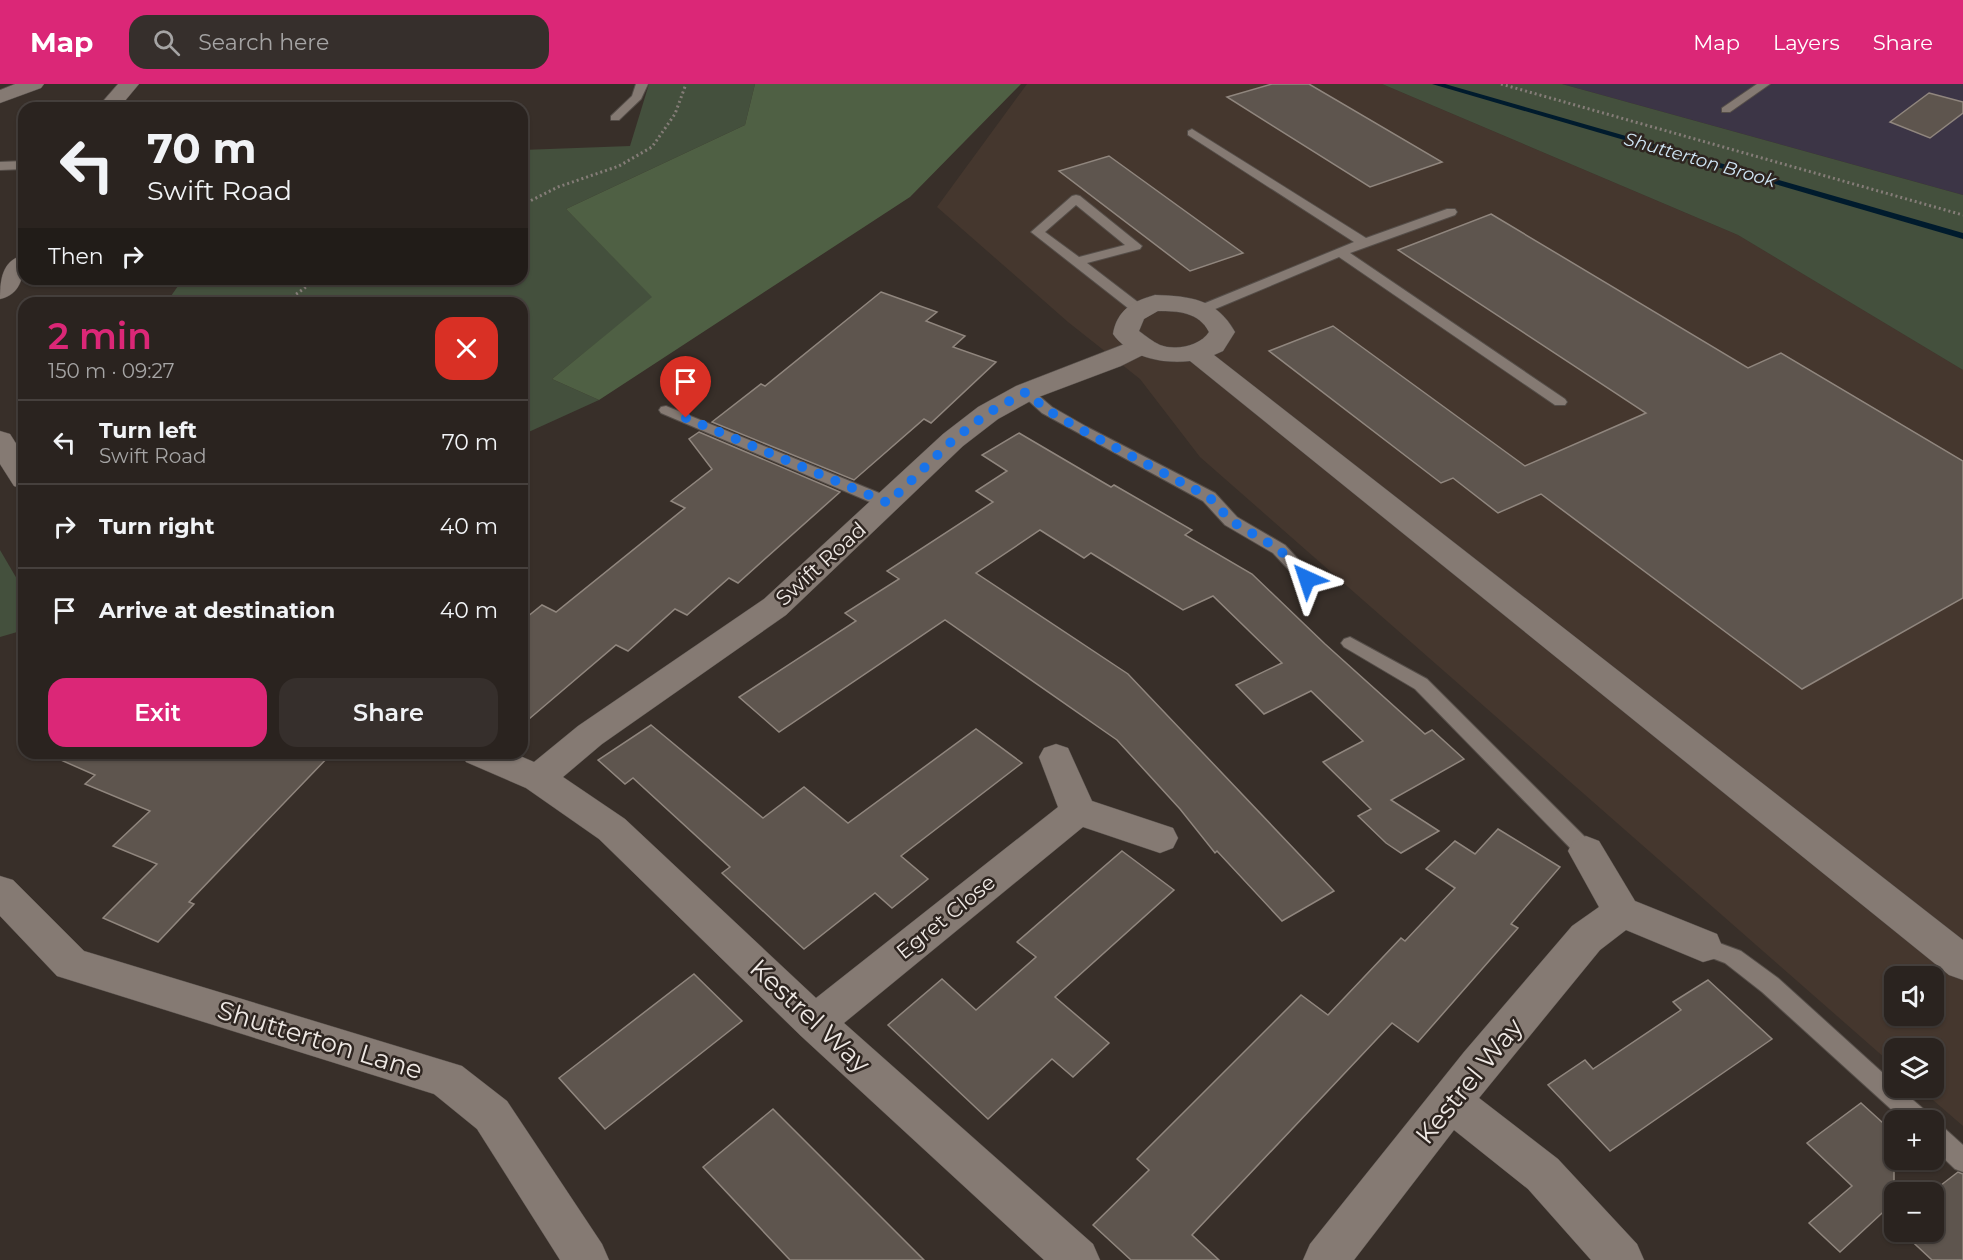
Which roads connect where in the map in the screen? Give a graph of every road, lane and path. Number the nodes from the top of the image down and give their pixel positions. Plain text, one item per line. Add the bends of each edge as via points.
1 (34, 84) edge
2 (129, 84) edge
3 (642, 84) edge
4 (686, 84) edge
5 (1501, 84) edge
6 (1764, 84) edge
7 (0, 97) edge
8 (113, 102) edge
9 (1726, 110) dead end
10 (615, 118) dead end
11 (1192, 133) dead end
12 (18, 165) edge
13 (0, 166) edge
14 (528, 202) edge
15 (1451, 212) dead end
16 (1963, 215) edge
17 (1364, 243) junction
18 (1340, 252) junction
19 (1077, 262) junction
20 (18, 269) edge
21 (311, 285) edge
22 (0, 292) edge
23 (292, 297) edge
24 (1138, 309) junction
25 (1203, 309) junction
26 (1140, 346) junction
27 (1196, 353) junction
28 (1026, 392) junction
29 (1560, 402) dead end
30 (666, 410) dead end
31 (0, 440) edge
32 (18, 470) edge
33 (888, 503) junction
34 (1307, 579) dead end
35 (1350, 643) dead end
36 (1056, 757) dead end
37 (492, 759) edge
38 (538, 778) junction
39 (1078, 811) junction
40 (1160, 838) dead end
41 (1586, 851) joint
42 (0, 891) edge
43 (1622, 912) junction
44 (1703, 946) joint
45 (1963, 963) edge
46 (815, 1023) junction
47 (1452, 1102) junction
48 (1908, 1110) edge
49 (1944, 1143) edge
50 (1963, 1161) edge
51 (586, 1260) edge
52 (1077, 1260) edge
53 (1326, 1260) edge
54 (1621, 1260) edge

1 - 7 street
2 - 8 street
3 - 10 lane via 637,97
4 - 14 path via 675,114 652,147 619,166
5 - 16 path
6 - 9 lane
11 - 17 lane
12 - 13 lane
15 - 17 lane
17 - 18 lane
18 - 25 lane
18 - 29 lane
19 - 19 lane via 1037,232 1076,199 1136,246
19 - 24 lane
20 - 22 street
21 - 23 path
24 - 25 street via 1155,303
24 - 26 street via 1127,321 1126,334
25 - 27 street via 1217,320 1222,332 1214,345
26 - 27 street via 1175,356
26 - 28 street, Swift Road
27 - 45 street
28 - 33 street, Swift Road via 988,413 953,440
28 - 34 lane via 1047,410 1209,497 1231,521 1279,549
30 - 33 lane
31 - 32 street
33 - 38 street, Swift Road via 775,607 590,735
35 - 41 lane via 1421,684
36 - 39 street
37 - 38 street, Kestrel Way
38 - 46 street, Kestrel Way via 612,829
39 - 40 street
39 - 46 street, Egret Close
41 - 43 street
42 - 51 street, Shutterton Lane via 71,964 447,1079 492,1115
43 - 44 street
43 - 47 street, Kestrel Way via 1586,938
44 - 48 lane via 1733,957 1770,984
46 - 52 street, Kestrel Way
47 - 53 street, Kestrel Way
47 - 54 street via 1543,1174
49 - 50 lane

